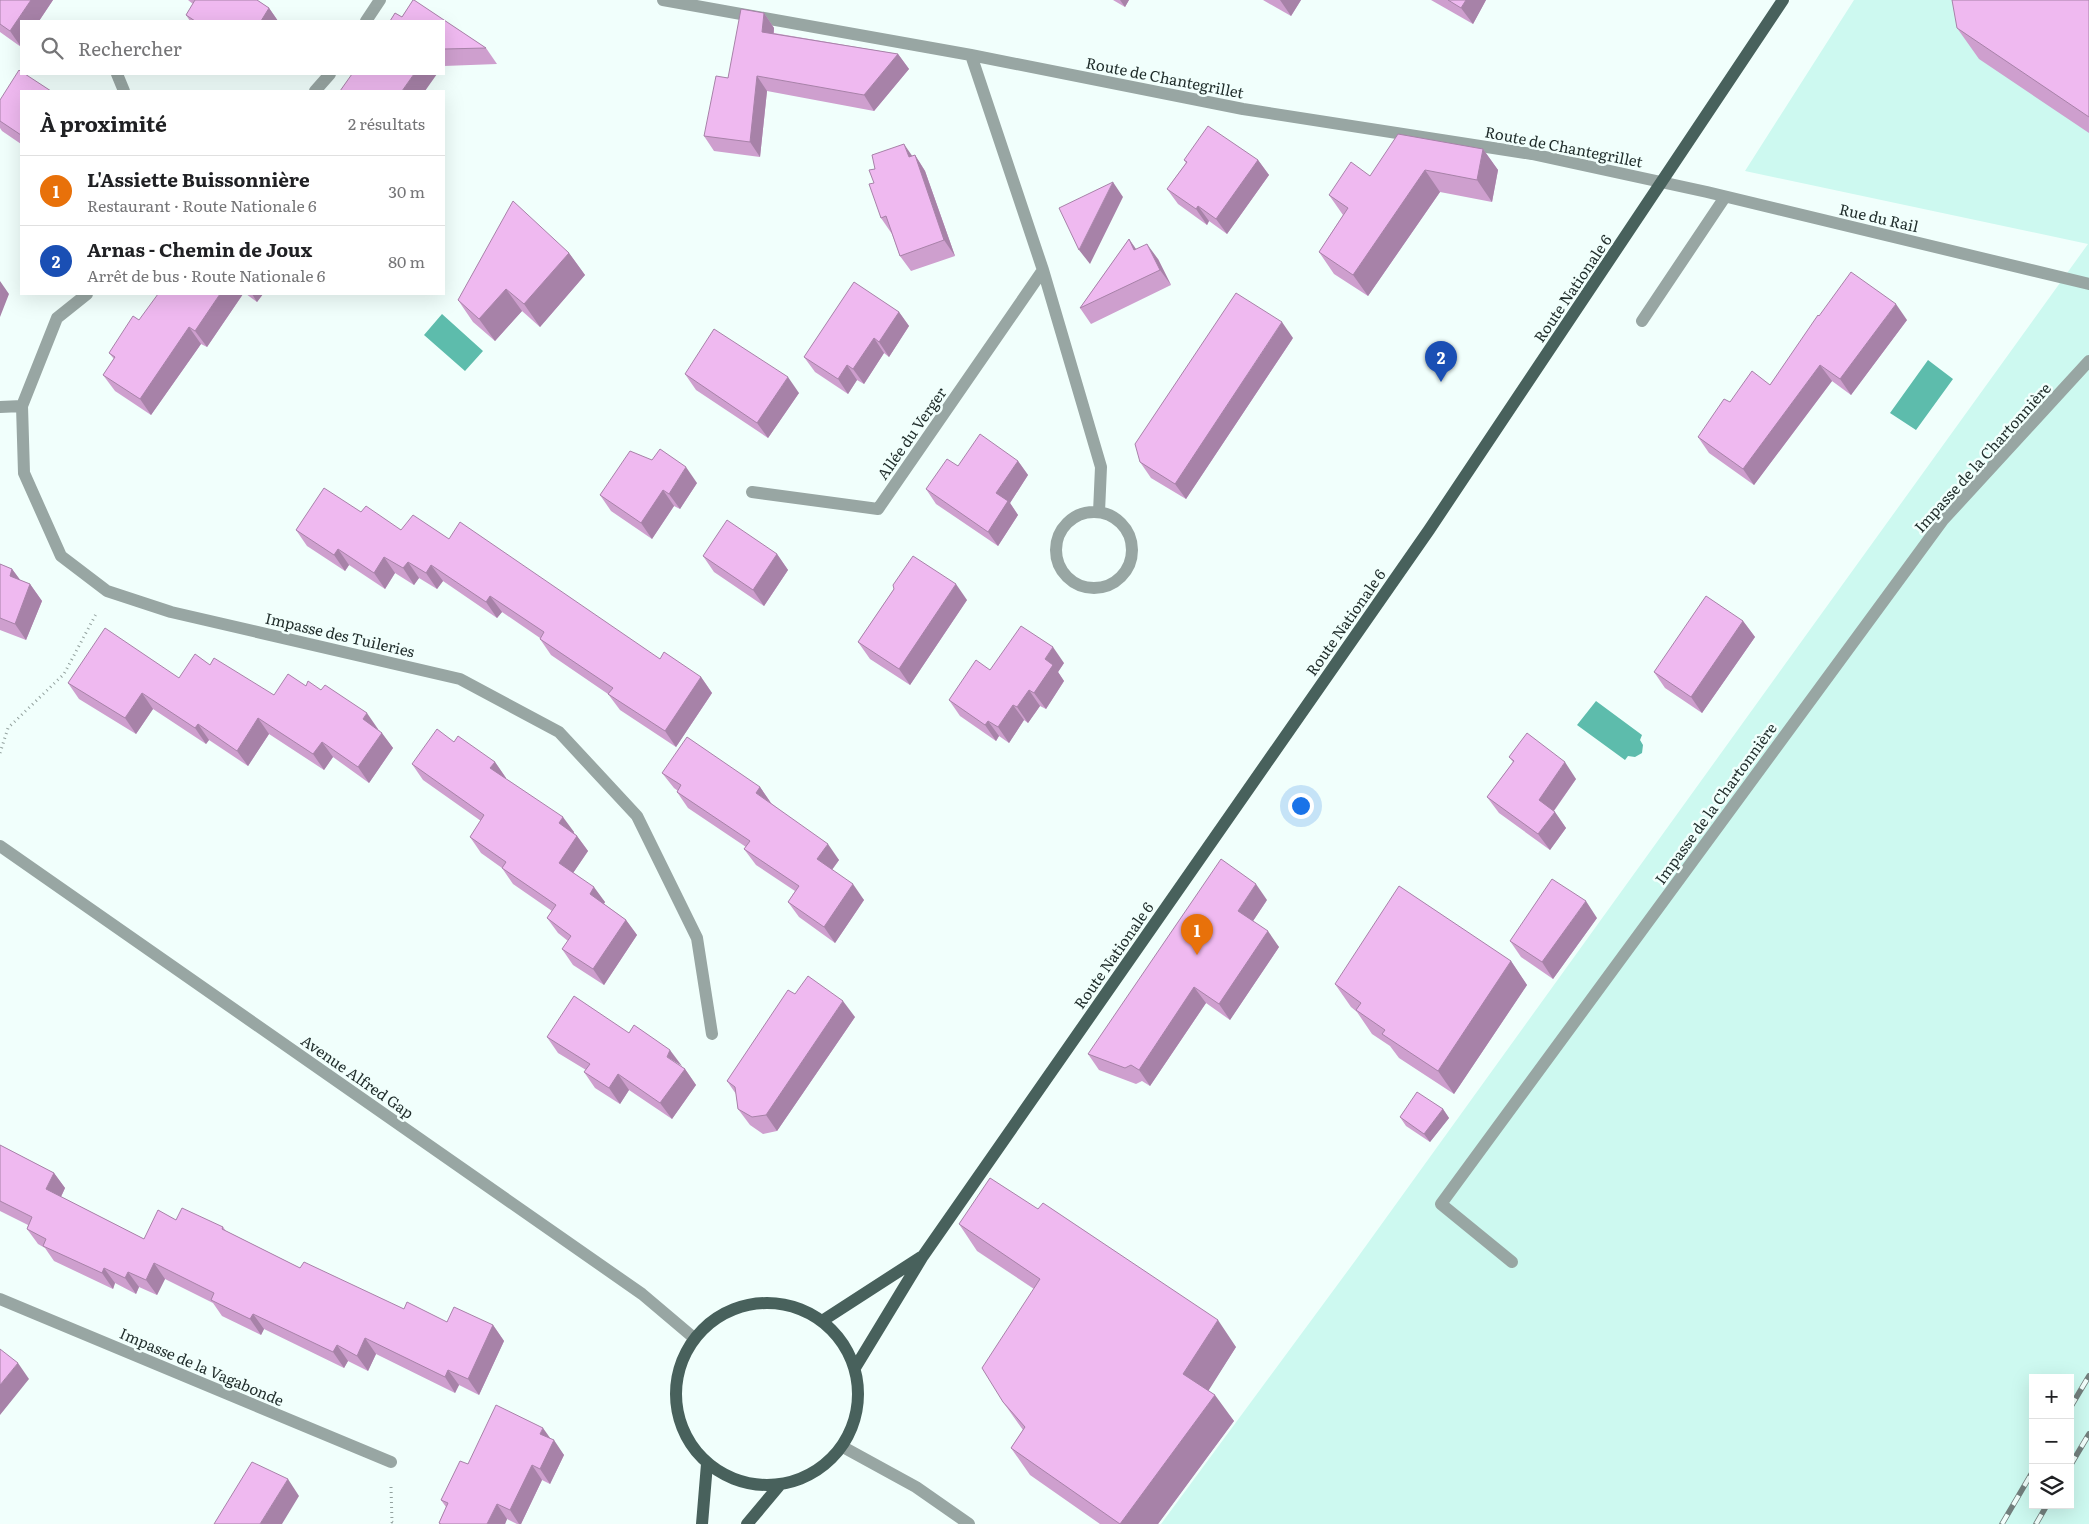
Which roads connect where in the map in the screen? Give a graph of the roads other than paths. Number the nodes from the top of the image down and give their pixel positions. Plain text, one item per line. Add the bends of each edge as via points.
1 (380, 0) edge
2 (663, 0) edge
3 (1783, 0) edge
4 (367, 20) edge
5 (971, 55) junction
6 (117, 75) edge
7 (329, 75) edge
8 (124, 90) edge
9 (316, 90) edge
10 (1661, 182) junction
11 (1725, 197) junction
12 (1043, 270) junction
13 (2089, 284) edge
14 (86, 295) edge
15 (1642, 321) dead end
16 (2089, 362) edge
17 (22, 406) junction
18 (0, 407) edge
19 (752, 492) dead end
20 (1099, 512) junction
21 (0, 846) edge
22 (712, 1034) dead end
23 (923, 1256) junction
24 (1512, 1262) dead end
25 (0, 1299) edge
26 (822, 1321) junction
27 (694, 1338) junction
28 (855, 1368) junction
29 (843, 1447) junction
30 (391, 1462) road end
31 (707, 1464) junction
32 (779, 1486) junction
33 (702, 1524) edge
34 (746, 1524) edge
35 (969, 1524) edge

1 - 4 street
2 - 5 street, Route de Chantegrillet
3 - 10 main road, Route Nationale 6
5 - 10 street, Route de Chantegrillet via 1243,108 1532,154
5 - 12 street
6 - 8 street
7 - 9 street
10 - 11 street, Rue du Rail
10 - 23 main road, Route Nationale 6 via 1429,530
11 - 13 street, Rue du Rail
11 - 15 street
12 - 19 street, Allée du Verger via 878,508
12 - 20 street via 1101,467
14 - 17 street, Impasse des Tuileries via 57,318
16 - 24 street, Impasse de la Chartonnière via 1944,520 1441,1204
17 - 18 street
17 - 22 street, Impasse des Tuileries via 24,473 61,556 107,591 171,612 460,679 559,732 637,816 697,938
20 - 20 street via 1073,518 1057,539 1059,565 1066,576 1089,588 1113,584 1122,577 1132,555 1128,532 1120,522
21 - 27 street, Avenue Alfred Gap via 642,1294
23 - 26 main road, Route Nationale 6
23 - 28 main road, Route Nationale 6
25 - 30 street, Impasse de la Vagabonde
26 - 27 main road via 797,1307 769,1303 741,1306 715,1318
26 - 28 main road via 842,1342
27 - 31 main road via 681,1362 675,1389 678,1417 689,1442
28 - 29 main road via 859,1395 855,1422
29 - 32 main road via 825,1466 803,1479
29 - 35 street via 916,1487
31 - 32 main road via 728,1478 753,1485
31 - 33 main road
32 - 34 main road

